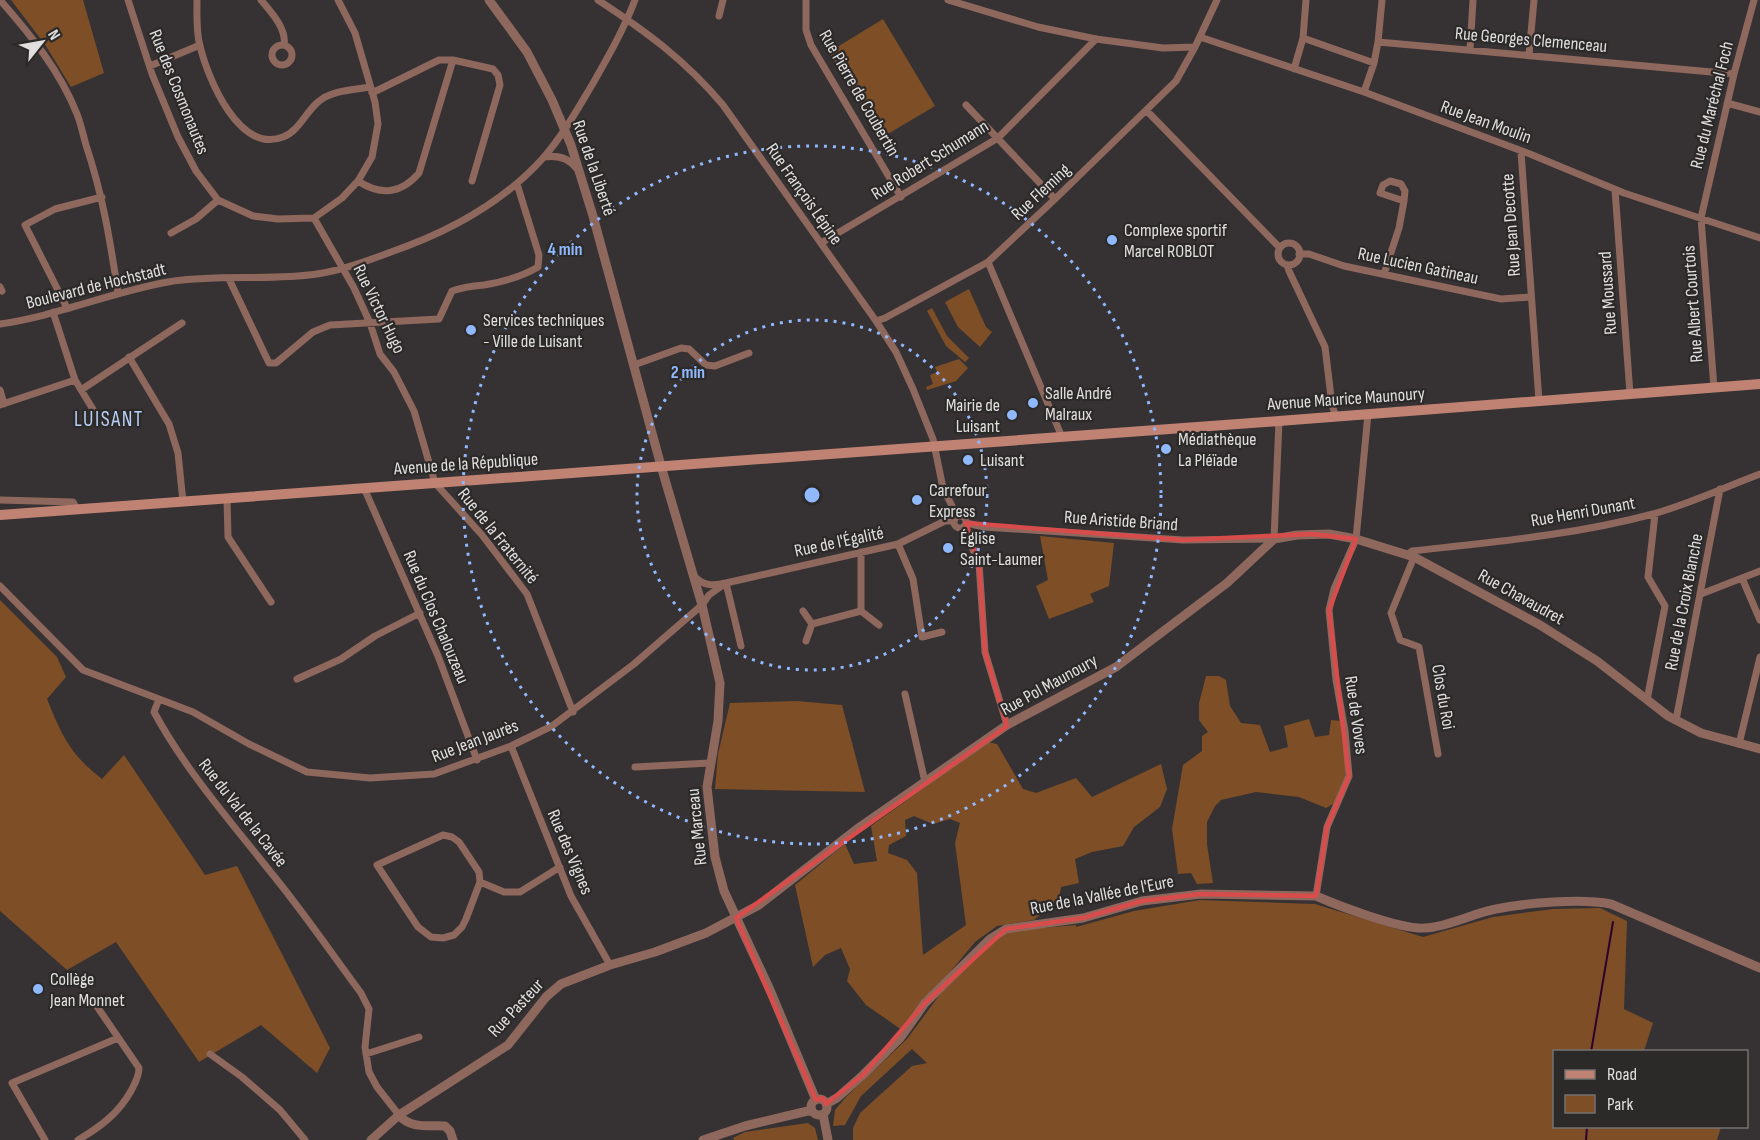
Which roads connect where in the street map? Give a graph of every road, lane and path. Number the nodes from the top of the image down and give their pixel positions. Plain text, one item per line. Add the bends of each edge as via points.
1 (0, 0) edge
2 (128, 0) edge
3 (197, 0) edge
4 (261, 0) edge
5 (338, 0) edge
6 (489, 0) edge
7 (598, 0) edge
8 (635, 0) edge
9 (723, 0) edge
10 (806, 0) edge
11 (948, 0) edge
12 (1217, 0) edge
13 (1306, 0) edge
14 (1382, 0) edge
15 (1473, 0) edge
16 (1534, 0) edge
17 (1756, 3) edge
18 (719, 16) dead end
19 (627, 20) junction
20 (1200, 37) junction
21 (1303, 38) junction
22 (1096, 39) junction
23 (1378, 42) junction
24 (200, 45) junction
25 (284, 45) dead end
26 (1195, 47) junction
27 (1470, 50) junction
28 (1529, 55) junction
29 (453, 60) junction
30 (1374, 63) junction
31 (150, 66) junction
32 (1294, 69) junction
33 (1734, 74) junction
34 (371, 90) junction
35 (1364, 92) junction
36 (1727, 103) junction
37 (966, 105) dead end
38 (1147, 111) junction
39 (1760, 112) edge
40 (565, 130) junction
41 (998, 138) junction
42 (1521, 152) junction
43 (544, 157) junction
44 (579, 170) junction
45 (472, 181) dead end
46 (358, 182) junction
47 (517, 183) junction
48 (1615, 190) junction
49 (102, 197) junction
50 (901, 197) junction
51 (218, 200) junction
52 (1055, 200) junction
53 (1404, 201) dead end
54 (314, 218) junction
55 (1701, 218) junction
56 (171, 233) dead end
57 (1760, 238) edge
58 (821, 243) junction
59 (1280, 248) junction
60 (1299, 254) junction
61 (988, 262) junction
62 (1287, 265) junction
63 (343, 269) junction
64 (1384, 274) junction
65 (229, 279) junction
66 (118, 293) junction
67 (1531, 297) junction
68 (67, 308) junction
69 (53, 312) junction
70 (876, 321) junction
71 (182, 322) dead end
72 (370, 323) junction
73 (0, 324) edge
74 (749, 353) dead end
75 (129, 357) junction
76 (634, 365) junction
77 (75, 380) junction
78 (1760, 384) edge
79 (1714, 388) junction
80 (0, 390) edge
81 (81, 390) junction
82 (1630, 394) junction
83 (1539, 401) junction
84 (2, 404) edge
85 (94, 411) dead end
86 (1368, 414) junction
87 (1336, 417) junction
88 (1279, 422) junction
89 (1062, 437) junction
90 (935, 446) junction
91 (661, 466) junction
92 (1760, 474) edge
93 (435, 483) junction
94 (364, 488) junction
95 (1720, 489) junction
96 (227, 498) junction
97 (0, 500) edge
98 (183, 501) junction
99 (77, 509) junction
100 (1655, 513) junction
101 (0, 515) edge
102 (956, 519) junction
103 (964, 525) junction
104 (1274, 539) junction
105 (1356, 539) junction
106 (898, 544) junction
107 (861, 552) junction
108 (1411, 556) junction
109 (1760, 571) edge
110 (693, 575) junction
111 (1742, 578) junction
112 (726, 583) junction
113 (0, 586) edge
114 (1701, 594) junction
115 (272, 602) dead end
116 (702, 605) junction
117 (803, 611) dead end
118 (861, 611) junction
119 (420, 614) junction
120 (1760, 620) edge
121 (813, 624) junction
122 (879, 625) dead end
123 (942, 632) dead end
124 (806, 641) dead end
125 (741, 646) dead end
126 (1760, 657) edge
127 (297, 679) dead end
128 (905, 694) dead end
129 (159, 699) junction
130 (1647, 700) junction
131 (573, 712) junction
132 (1676, 720) junction
133 (1007, 725) junction
134 (1735, 742) junction
135 (511, 746) junction
136 (1760, 749) edge
137 (1438, 754) dead end
138 (477, 760) junction
139 (710, 763) junction
140 (635, 767) dead end
141 (925, 782) junction
142 (560, 867) junction
143 (480, 882) junction
144 (1316, 896) junction
145 (736, 918) junction
146 (610, 965) junction
147 (1760, 968) edge
148 (96, 1001) dead end
149 (419, 1037) dead end
150 (118, 1038) junction
151 (210, 1054) dead end
152 (366, 1054) junction
153 (816, 1100) junction
154 (826, 1104) junction
155 (812, 1110) junction
156 (823, 1114) junction
157 (399, 1115) junction
158 (45, 1140) edge
159 (78, 1140) edge
160 (305, 1140) edge
161 (371, 1140) edge
162 (453, 1140) edge
163 (704, 1140) edge
164 (828, 1140) edge

1 - 49 street via 27,30 66,92 77,114
2 - 31 street, Rue des Cosmonautes
3 - 24 street
4 - 25 street via 282,31
5 - 34 street via 355,33
6 - 40 street, Rue de la Liberté via 535,66
7 - 19 street, Rue François Lépine
8 - 19 street, Boulevard de Hochstadt
9 - 18 street
10 - 50 street, Rue Pierre de Coubertin via 806,30 811,45
11 - 22 street via 1038,27
12 - 20 street, Rue Fleming
13 - 21 street
14 - 23 street
15 - 27 street
16 - 28 street
17 - 33 street, Rue du Maréchal Foch
19 - 40 street, Boulevard de Hochstadt
19 - 58 street, Rue François Lépine via 669,49 698,76
20 - 26 street, Rue Fleming
20 - 32 street, Rue Jean Moulin
21 - 30 street
21 - 32 street
22 - 26 street via 1162,48
22 - 41 street, Rue Robert Schumann
23 - 27 street, Rue Georges Clemenceau
23 - 30 street
24 - 31 street
24 - 34 street via 216,88 232,116 244,131 259,139 271,140 296,129 320,100 337,93
26 - 38 street, Rue Fleming via 1176,81
27 - 28 street, Rue Georges Clemenceau
28 - 33 street, Rue Georges Clemenceau
29 - 34 street via 439,60
29 - 45 street via 493,69 500,85
29 - 46 street via 419,173 392,191 381,192
30 - 35 street
31 - 51 street, Rue des Cosmonautes via 178,137 196,171
32 - 35 street, Rue Jean Moulin
33 - 36 street, Rue du Maréchal Foch
34 - 46 street via 378,124 372,157
35 - 42 street, Rue Jean Moulin
36 - 39 street
36 - 55 street, Rue du Maréchal Foch
37 - 41 street
38 - 52 street, Rue Fleming
38 - 59 street
40 - 43 street, Boulevard de Hochstadt
40 - 44 street, Rue de la Liberté
41 - 50 street, Rue Robert Schumann
41 - 52 street
42 - 48 street, Rue Jean Moulin
42 - 67 street, Rue Jean Decotte
43 - 44 street via 563,157
43 - 47 street, Boulevard de Hochstadt
44 - 76 street, Rue de la Liberté
46 - 54 street
47 - 63 street, Boulevard de Hochstadt via 462,222
47 - 72 street via 539,255 538,267 452,291 439,319
48 - 55 street, Rue Jean Moulin
48 - 82 street, Rue Moussard
49 - 66 street
49 - 68 street via 55,209 25,225
50 - 58 street, Rue Robert Schumann
51 - 54 street, Rue des Cosmonautes via 253,216
51 - 56 street
52 - 61 street, Rue Fleming
53 - 64 street
54 - 63 street, Rue Victor Hugo
55 - 57 street, Rue Jean Moulin
55 - 79 street, Rue Albert Courtois
58 - 70 street, Rue François Lépine
59 - 60 street via 1292,244
59 - 62 street via 1279,258
60 - 62 street via 1297,261
60 - 64 street, Rue Lucien Gatineau
61 - 70 street, Rue Fleming
61 - 89 street
62 - 87 street via 1325,347
63 - 65 street, Boulevard de Hochstadt via 293,277
63 - 72 street, Rue Victor Hugo
64 - 67 street, Rue Lucien Gatineau via 1500,299
65 - 66 street, Boulevard de Hochstadt via 169,282
65 - 72 street via 269,363 276,363 313,332 330,325
66 - 68 street, Boulevard de Hochstadt
67 - 83 street, Rue Jean Decotte
68 - 69 street, Boulevard de Hochstadt
69 - 73 street, Boulevard de Hochstadt
69 - 77 street
70 - 90 street, Rue François Lépine via 896,352
71 - 75 street
72 - 93 street, Rue Victor Hugo via 380,354 414,411
74 - 76 street via 715,366 706,365 689,349 681,348
75 - 81 street
75 - 98 street via 170,424 178,453
76 - 91 street, Rue de la Liberté
77 - 81 street
77 - 84 street
78 - 79 main road, Avenue Maurice Maunoury
79 - 82 main road, Avenue Maurice Maunoury
80 - 84 street
81 - 85 street
82 - 83 main road, Avenue Maurice Maunoury
83 - 86 main road, Avenue Maurice Maunoury
86 - 87 main road, Avenue Maurice Maunoury
86 - 105 street, Rue de Voves
87 - 88 main road, Avenue Maurice Maunoury
88 - 89 main road, Avenue Maurice Maunoury
88 - 104 street
89 - 90 main road, Avenue Maurice Maunoury
90 - 91 main road, Avenue de la République
90 - 102 street, Rue François Lépine via 943,488
91 - 93 main road, Avenue de la République
91 - 110 street, Rue Marceau
92 - 95 street, Rue Henri Dunant
93 - 94 main road, Avenue de la République
93 - 131 street, Rue de la Fraternité via 527,594
94 - 96 main road, Avenue de la République
94 - 119 street, Rue du Clos Chalouzeau
95 - 100 street, Rue Henri Dunant
95 - 114 street, Rue de la Croix Blanche
96 - 98 main road, Avenue de la République
96 - 115 street via 228,537
97 - 99 street via 73,502
98 - 99 main road, Avenue de la République
99 - 101 main road, Avenue de la République
100 - 108 street, Rue Henri Dunant via 1534,537 1412,551
100 - 130 street via 1648,577 1665,606
102 - 103 street via 956,526
102 - 106 street, Rue de l'Égalité
103 - 104 street, Rue Aristide Briand via 1183,540
103 - 133 street via 979,563 985,652
104 - 105 street, Rue Chavaudret via 1312,534
104 - 133 street, Rue Pol Maunoury via 1227,583 1116,667
105 - 108 street, Rue Chavaudret
105 - 144 street, Rue de Voves via 1329,610 1349,776 1328,827
106 - 107 street, Rue de l'Égalité
106 - 123 street via 913,579 922,637
107 - 112 street, Rue de l'Égalité
107 - 118 street
108 - 130 street, Rue Chavaudret via 1540,625 1597,661
108 - 137 street, Clos du Roi via 1391,613 1400,640 1419,647
109 - 111 street
110 - 112 street, Rue de l'Égalité via 702,583
110 - 116 street, Rue Marceau
111 - 114 street
111 - 120 street
112 - 116 street, Rue de l'Égalité
112 - 125 street
113 - 129 street via 83,670
114 - 132 street, Rue de la Croix Blanche
116 - 131 street, Rue Jean Jaurès
116 - 139 street, Rue Marceau via 720,683
117 - 121 street
118 - 121 street
118 - 122 street
119 - 127 street
119 - 138 street, Rue du Clos Chalouzeau
121 - 124 street
126 - 134 street
128 - 141 street
129 - 138 street, Rue Jean Jaurès via 193,712 307,772 404,778 434,774
129 - 152 street, Rue du Val de la Cavée via 153,712 195,778 361,993 369,1009
130 - 132 street, Rue Chavaudret
131 - 135 street, Rue Jean Jaurès
132 - 134 street, Rue Chavaudret via 1701,733
133 - 141 street, Rue Pol Maunoury
134 - 136 street, Rue Chavaudret
135 - 138 street, Rue Jean Jaurès
135 - 142 street, Rue des Vignes
139 - 140 street
139 - 145 street, Rue Marceau via 707,805 715,857
141 - 145 street, Rue Pol Maunoury via 857,829 786,886
142 - 143 street via 520,892 504,892
142 - 146 street, Rue des Vignes via 571,896
143 - 143 street via 479,872 459,842 443,835 377,865 417,927 431,937 454,935 462,927
144 - 147 street, Rue de la Vallée de l'Eure via 1408,927 1426,928 1497,909 1599,902
144 - 154 street, Rue de la Vallée de l'Eure via 1189,896 1142,901 1083,918 1006,928 925,1003 901,1037 863,1075
145 - 146 street, Rue Pasteur via 706,933
145 - 153 street, Rue Marceau
146 - 157 street, Rue Pasteur via 561,984 508,1045
148 - 150 street
149 - 152 street
150 - 158 street via 12,1083
150 - 159 street via 139,1068 139,1076 123,1106
151 - 160 street via 280,1110
152 - 157 street, Rue du Val de la Cavée via 369,1072
153 - 154 street
153 - 155 street
154 - 156 street
155 - 156 street
155 - 163 street
156 - 164 street
157 - 161 street, Rue Pasteur
157 - 162 street via 414,1125 445,1126

